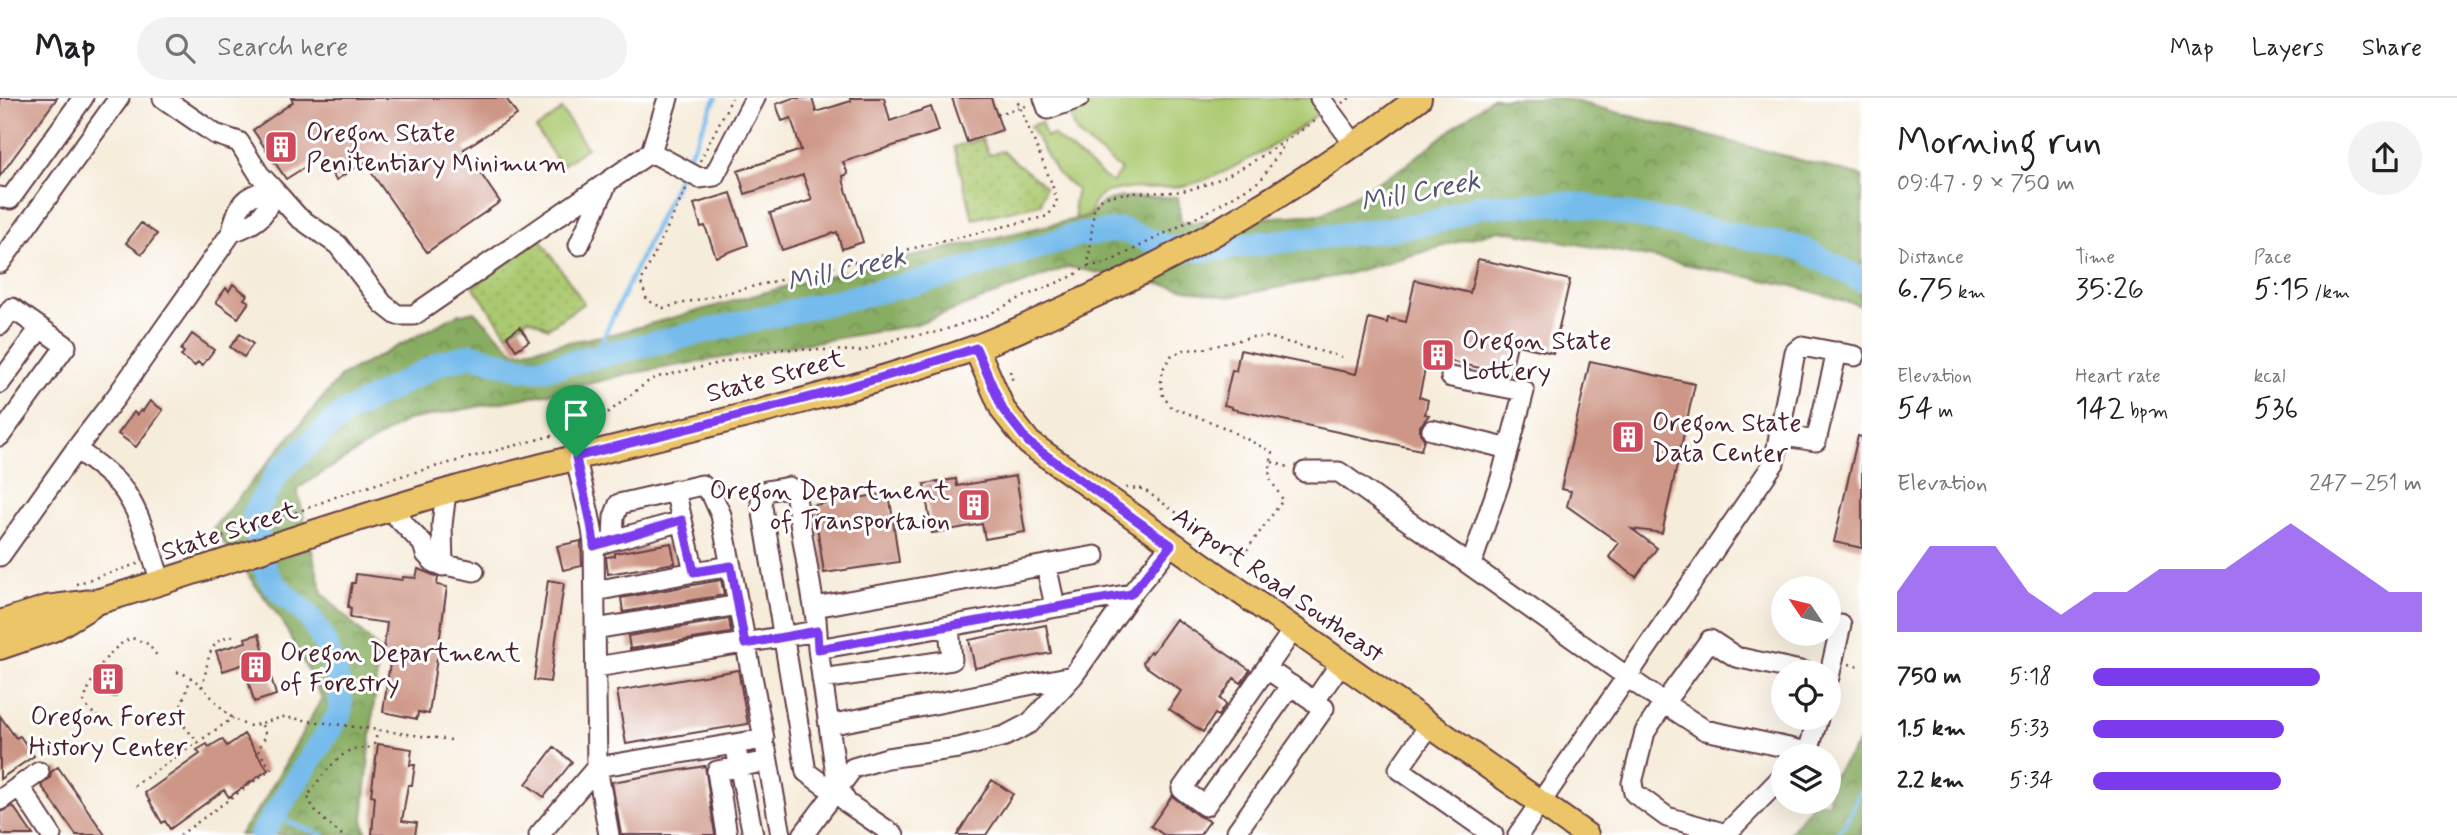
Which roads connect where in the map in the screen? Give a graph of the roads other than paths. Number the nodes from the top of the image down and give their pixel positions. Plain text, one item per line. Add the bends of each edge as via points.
1 (83, 98) edge
2 (119, 98) edge
3 (163, 98) edge
4 (668, 98) edge
5 (755, 98) edge
6 (1079, 98) edge
7 (1419, 98) edge
8 (1044, 99) edge
9 (1325, 105) edge
10 (1355, 145) junction
11 (651, 152) junction
12 (607, 182) junction
13 (273, 189) junction
14 (0, 197) edge
15 (579, 245) dead end
16 (0, 264) edge
17 (0, 325) edge
18 (40, 328) junction
19 (976, 348) junction
20 (1451, 377) dead end
21 (0, 383) edge
22 (1432, 430) dead end
23 (1779, 435) junction
24 (0, 436) edge
25 (76, 449) junction
26 (1509, 449) junction
27 (576, 457) junction
28 (1305, 472) dead end
29 (675, 490) junction
30 (446, 492) junction
31 (389, 509) junction
32 (682, 520) junction
33 (604, 543) junction
34 (1171, 545) junction
35 (0, 556) edge
36 (1095, 556) dead end
37 (1046, 565) junction
38 (1471, 565) junction
39 (443, 566) junction
40 (731, 566) junction
41 (474, 570) dead end
42 (694, 572) junction
43 (161, 583) junction
44 (595, 591) junction
45 (1131, 594) junction
46 (100, 601) junction
47 (738, 605) junction
48 (1055, 607) junction
49 (0, 623) edge
50 (816, 626) junction
51 (949, 626) junction
52 (595, 629) junction
53 (784, 630) junction
54 (1293, 630) junction
55 (745, 644) junction
56 (0, 648) edge
57 (1341, 663) junction
58 (1771, 665) edge
59 (596, 667) junction
60 (1267, 669) junction
61 (1073, 676) junction
62 (1627, 676) junction
63 (822, 680) junction
64 (1291, 685) junction
65 (1314, 702) junction
66 (1664, 703) junction
67 (829, 725) junction
68 (1429, 726) junction
69 (765, 739) junction
70 (735, 744) junction
71 (1771, 746) edge
72 (768, 761) junction
73 (597, 767) junction
74 (739, 767) junction
75 (39, 772) dead end
76 (19, 786) junction
77 (838, 788) junction
78 (1771, 788) edge
79 (0, 800) edge
80 (1539, 803) junction
81 (1237, 831) dead end
82 (51, 835) edge
83 (539, 835) edge
84 (609, 835) edge
85 (727, 835) edge
86 (753, 835) edge
87 (781, 835) edge
88 (803, 835) edge
89 (894, 835) edge
90 (1493, 835) edge
91 (1518, 835) edge
92 (1586, 835) edge

1 - 14 lane via 10,199
2 - 16 lane
3 - 13 lane via 215,134 239,142
4 - 11 lane
5 - 11 lane via 714,176 699,178
6 - 8 lane via 1048,109
7 - 10 main road, State Street
9 - 10 lane
10 - 19 main road, State Street via 1251,214 1135,277
11 - 12 lane
12 - 13 lane via 414,315 397,315 383,304 338,246 298,218
12 - 15 lane
13 - 25 lane via 269,209 251,226 232,232
17 - 18 lane via 12,308
18 - 21 lane
18 - 24 lane via 66,346
19 - 27 main road, State Street via 804,399
19 - 34 main road, Airport Road Southeast via 1003,410 1029,443
20 - 26 lane via 1524,391
22 - 26 lane
23 - 23 lane via 1795,352 1802,346 1846,354 1816,441
23 - 62 lane via 1774,463
25 - 35 lane
25 - 43 lane via 124,491
26 - 38 lane
27 - 30 main road, State Street
27 - 33 lane via 593,531
28 - 38 lane via 1339,472
29 - 32 lane
29 - 33 lane via 619,504
29 - 40 lane via 702,485 712,495 721,515
30 - 31 main road, State Street
30 - 39 lane
31 - 39 lane via 423,544 426,554
31 - 43 main road, State Street via 292,528 223,562
32 - 33 lane
32 - 42 lane
33 - 44 lane
34 - 45 lane
34 - 54 main road, Airport Road Southeast
36 - 37 lane
37 - 48 lane
37 - 50 lane
38 - 62 lane
39 - 41 lane
40 - 42 lane
40 - 47 lane
42 - 44 lane
43 - 46 main road, State Street
44 - 52 lane
45 - 48 lane
45 - 61 lane
46 - 49 main road, State Street via 47,608
46 - 56 main road, State Street via 53,629
47 - 52 lane
47 - 55 lane
48 - 51 lane
50 - 51 lane
50 - 53 lane
50 - 53 lane via 795,492 789,487 766,491 761,501
50 - 63 lane
51 - 63 lane via 952,660
52 - 59 lane
53 - 55 lane
53 - 77 lane via 806,772 824,785
54 - 57 main road, Airport Road Southeast
54 - 60 lane
55 - 59 lane
55 - 69 lane
57 - 65 lane
57 - 68 main road, Airport Road Southeast
58 - 66 lane via 1736,657 1710,640
59 - 73 lane
60 - 64 lane
60 - 64 lane via 1182,789 1205,806
61 - 67 lane
61 - 77 lane via 1030,723 1005,736 853,768
62 - 66 lane
62 - 80 lane
63 - 67 lane
64 - 65 lane
65 - 81 lane via 1324,708
66 - 71 lane via 1705,730
66 - 78 lane via 1645,732 1632,783 1634,793 1667,817 1726,834
67 - 77 lane
68 - 80 main road, Airport Road Southeast
68 - 90 lane via 1399,769
69 - 70 lane
69 - 72 lane
70 - 73 lane
70 - 74 lane
72 - 74 lane
72 - 87 lane
73 - 83 lane
73 - 84 lane
74 - 85 lane via 717,771
74 - 86 lane
75 - 76 lane
76 - 79 lane
76 - 82 lane
77 - 88 lane
77 - 89 lane via 847,803
80 - 91 lane
80 - 92 main road, Airport Road Southeast

